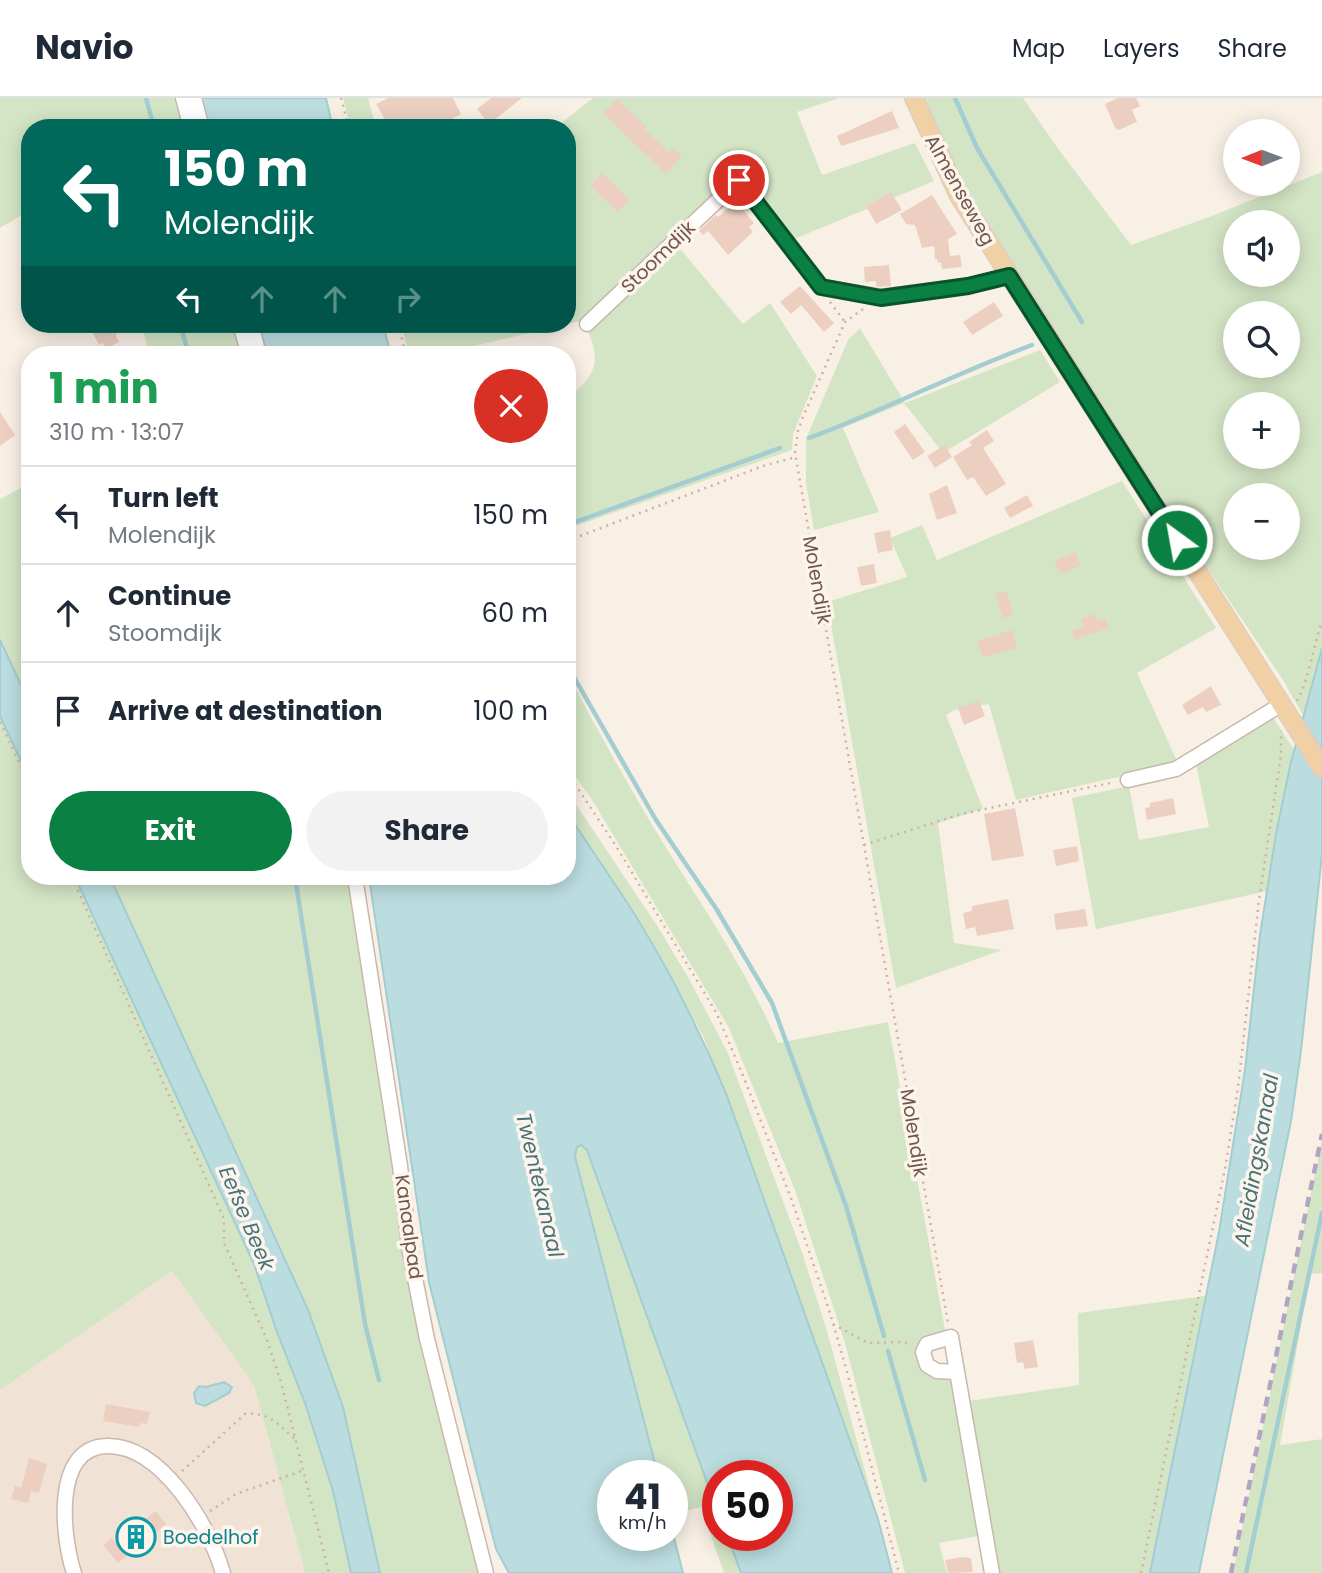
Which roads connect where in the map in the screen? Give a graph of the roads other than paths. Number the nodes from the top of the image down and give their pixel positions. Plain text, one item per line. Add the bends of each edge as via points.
1 (183, 98) edge
2 (194, 98) edge
3 (914, 98) edge
4 (189, 119) edge
5 (200, 119) edge
6 (1009, 276) junction
7 (587, 324) dead end
8 (1288, 714) junction
9 (1322, 768) edge
10 (1128, 780) road end
11 (356, 885) edge
12 (957, 1372) junction
13 (74, 1573) edge
14 (223, 1573) edge
15 (486, 1573) edge
16 (992, 1573) edge

1 - 4 street
2 - 5 street
3 - 6 main road, Almenseweg via 959,195
6 - 7 street, Stoomdijk via 881,298 821,287 739,180
6 - 8 main road, Almenseweg
8 - 9 main road, Almenseweg
8 - 10 street via 1176,769
11 - 15 street, Kanaalpad via 410,1253
12 - 12 street via 951,1337 925,1347 925,1361 931,1369
12 - 16 street
13 - 14 street via 68,1555 66,1486 88,1452 109,1446 153,1463 170,1479 209,1535

